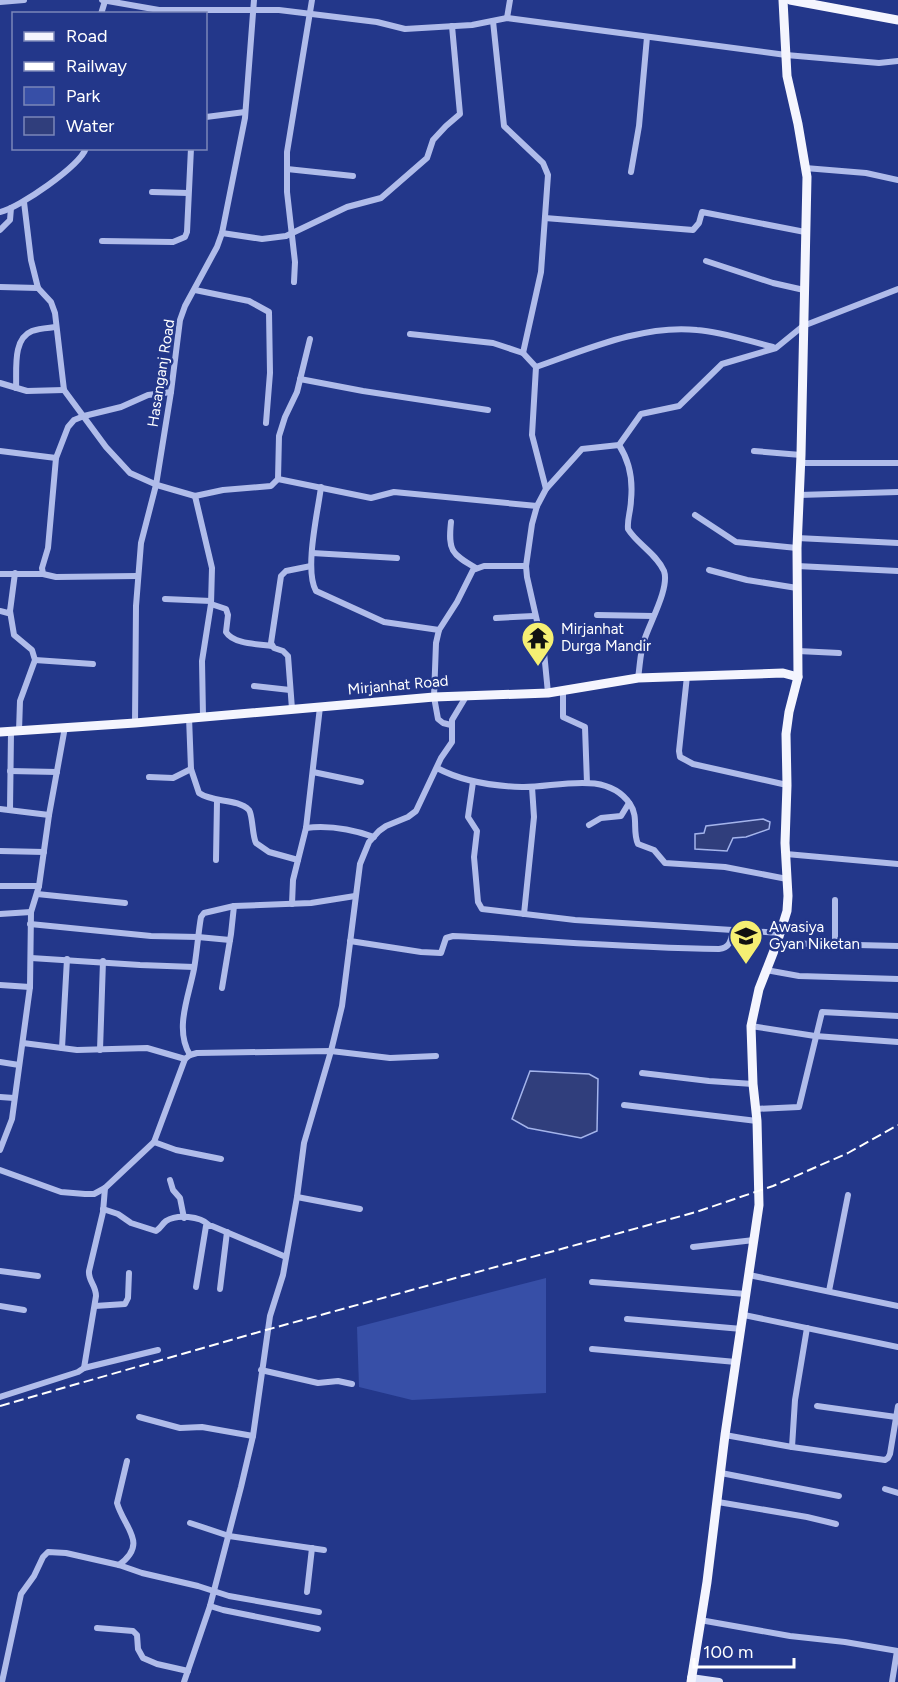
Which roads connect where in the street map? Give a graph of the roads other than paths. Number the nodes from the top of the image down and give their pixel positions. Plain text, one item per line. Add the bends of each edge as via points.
1 (24, 0) edge
2 (104, 0) edge
3 (254, 0) edge
4 (312, 0) edge
5 (510, 0) edge
6 (783, 0) edge
7 (790, 0) edge
8 (0, 2) edge
9 (254, 10) junction
10 (205, 11) edge
11 (309, 14) junction
12 (507, 18) junction
13 (898, 20) edge
14 (494, 21) junction
15 (452, 26) junction
16 (647, 37) junction
17 (786, 55) junction
18 (898, 61) edge
19 (245, 112) junction
20 (207, 117) edge
21 (85, 150) edge
22 (190, 150) edge
23 (805, 168) junction
24 (287, 169) junction
25 (631, 172) dead end
26 (353, 176) dead end
27 (898, 180) edge
28 (152, 192) dead end
29 (189, 193) junction
30 (24, 202) junction
31 (11, 208) junction
32 (1, 210) edge
33 (545, 218) junction
34 (0, 230) edge
35 (293, 232) junction
36 (805, 232) junction
37 (222, 233) junction
38 (102, 241) dead end
39 (706, 261) dead end
40 (294, 282) dead end
41 (0, 287) edge
42 (38, 288) junction
43 (898, 289) edge
44 (195, 290) junction
45 (804, 290) junction
46 (804, 326) junction
47 (56, 327) junction
48 (410, 334) dead end
49 (310, 339) dead end
50 (776, 348) junction
51 (523, 353) junction
52 (536, 367) junction
53 (300, 379) junction
54 (0, 383) edge
55 (16, 388) junction
56 (64, 390) junction
57 (171, 392) junction
58 (488, 410) dead end
59 (84, 416) junction
60 (266, 423) dead end
61 (619, 445) junction
62 (0, 451) edge
63 (754, 451) dead end
64 (56, 458) junction
65 (801, 459) junction
66 (898, 463) edge
67 (278, 480) junction
68 (156, 485) junction
69 (321, 487) junction
70 (546, 489) junction
71 (898, 492) edge
72 (799, 495) junction
73 (195, 496) junction
74 (537, 506) junction
75 (695, 515) dead end
76 (451, 522) dead end
77 (797, 543) junction
78 (898, 543) edge
79 (312, 553) junction
80 (398, 558) dead end
81 (311, 566) junction
82 (526, 566) junction
83 (797, 566) junction
84 (476, 568) junction
85 (709, 570) dead end
86 (898, 571) edge
87 (15, 573) junction
88 (0, 574) edge
89 (42, 574) junction
90 (137, 576) junction
91 (797, 588) junction
92 (165, 599) dead end
93 (211, 603) junction
94 (0, 611) edge
95 (10, 611) junction
96 (597, 615) dead end
97 (534, 616) junction
98 (653, 616) junction
99 (496, 618) dead end
100 (439, 630) junction
101 (272, 646) junction
102 (798, 651) junction
103 (839, 653) dead end
104 (36, 660) junction
105 (93, 664) dead end
106 (687, 676) junction
107 (798, 677) junction
108 (638, 678) junction
109 (254, 686) dead end
110 (290, 690) junction
111 (562, 691) junction
112 (548, 693) junction
113 (467, 694) junction
114 (434, 696) junction
115 (320, 707) junction
116 (292, 709) junction
117 (203, 716) junction
118 (189, 717) junction
119 (135, 723) junction
120 (451, 725) junction
121 (65, 726) junction
122 (15, 731) junction
123 (0, 732) edge
124 (437, 768) junction
125 (191, 769) junction
126 (10, 771) junction
127 (57, 772) junction
128 (314, 772) junction
129 (149, 777) dead end
130 (361, 782) dead end
131 (473, 782) junction
132 (587, 783) junction
133 (787, 785) junction
134 (532, 787) junction
135 (217, 801) junction
136 (629, 803) junction
137 (0, 809) edge
138 (10, 810) junction
139 (49, 815) junction
140 (589, 825) dead end
141 (306, 828) junction
142 (374, 837) junction
143 (0, 851) edge
144 (44, 852) junction
145 (786, 854) junction
146 (216, 860) dead end
147 (298, 860) junction
148 (898, 864) edge
149 (788, 879) junction
150 (0, 886) edge
151 (39, 886) junction
152 (37, 894) junction
153 (355, 896) junction
154 (835, 900) dead end
155 (125, 903) dead end
156 (292, 904) junction
157 (234, 906) junction
158 (31, 912) junction
159 (0, 914) edge
160 (524, 914) junction
161 (30, 924) junction
162 (733, 931) junction
163 (198, 937) junction
164 (779, 938) junction
165 (230, 940) junction
166 (350, 942) junction
167 (835, 943) junction
168 (898, 946) edge
169 (31, 958) junction
170 (68, 959) junction
171 (103, 961) junction
172 (194, 967) junction
173 (766, 970) junction
174 (898, 979) edge
175 (0, 985) edge
176 (30, 987) junction
177 (222, 988) dead end
178 (898, 1016) edge
179 (751, 1026) junction
180 (815, 1036) junction
181 (898, 1042) edge
182 (23, 1043) junction
183 (63, 1048) junction
184 (100, 1050) junction
185 (331, 1051) junction
186 (436, 1056) dead end
187 (188, 1057) junction
188 (0, 1062) edge
189 (19, 1065) junction
190 (642, 1073) dead end
191 (753, 1084) junction
192 (0, 1096) edge
193 (14, 1098) junction
194 (624, 1105) dead end
195 (756, 1108) junction
196 (757, 1121) junction
197 (154, 1142) junction
198 (0, 1150) edge
199 (221, 1159) dead end
200 (0, 1170) edge
201 (170, 1180) dead end
202 (105, 1188) junction
203 (848, 1195) dead end
204 (297, 1197) junction
205 (103, 1209) junction
206 (360, 1209) dead end
207 (184, 1218) junction
208 (208, 1225) junction
209 (227, 1232) junction
210 (754, 1240) junction
211 (693, 1247) dead end
212 (286, 1257) junction
213 (0, 1271) edge
214 (129, 1273) dead end
215 (749, 1275) junction
216 (38, 1276) dead end
217 (592, 1282) dead end
218 (196, 1287) dead end
219 (220, 1289) dead end
220 (829, 1291) junction
221 (747, 1294) junction
222 (0, 1306) edge
223 (95, 1306) junction
224 (898, 1306) edge
225 (24, 1311) dead end
226 (744, 1315) junction
227 (627, 1319) dead end
228 (807, 1328) junction
229 (742, 1329) junction
230 (898, 1347) edge
231 (592, 1349) dead end
232 (158, 1350) dead end
233 (736, 1362) junction
234 (84, 1368) junction
235 (261, 1370) junction
236 (352, 1384) dead end
237 (0, 1396) edge
238 (817, 1406) dead end
239 (898, 1406) edge
240 (139, 1417) dead end
241 (896, 1422) edge
242 (253, 1436) junction
243 (725, 1436) junction
244 (792, 1447) junction
245 (127, 1461) dead end
246 (721, 1473) junction
247 (885, 1489) dead end
248 (898, 1493) edge
249 (839, 1496) dead end
250 (718, 1502) junction
251 (190, 1523) dead end
252 (836, 1524) dead end
253 (229, 1536) junction
254 (312, 1548) junction
255 (324, 1550) dead end
256 (119, 1565) junction
257 (213, 1592) junction
258 (307, 1592) dead end
259 (210, 1605) junction
260 (319, 1612) dead end
261 (700, 1620) junction
262 (97, 1628) dead end
263 (318, 1629) dead end
264 (898, 1651) edge
265 (188, 1671) junction
266 (691, 1680) edge
267 (2, 1682) edge
268 (184, 1682) edge
269 (719, 1682) edge
270 (892, 1682) edge

1 - 8 street
2 - 10 street via 159,10
3 - 9 street, Hasanganj Road
4 - 11 street
5 - 12 street
6 - 17 main road
7 - 13 main road
9 - 10 street
9 - 11 street
9 - 19 street, Hasanganj Road
11 - 15 street via 405,28
11 - 24 street
12 - 14 street
12 - 16 street
14 - 15 street
14 - 33 street via 504,126 546,169
15 - 35 street via 460,114 433,141 427,158 381,198 347,207
16 - 17 street
16 - 25 street
17 - 18 street via 879,63
17 - 23 main road
19 - 20 street
19 - 37 street, Hasanganj Road
21 - 30 street via 75,163
22 - 29 street
23 - 27 street
23 - 36 main road
24 - 26 street
24 - 35 street via 286,192
28 - 29 street
29 - 38 street via 187,232 181,240
30 - 31 street
30 - 42 street
31 - 32 street
31 - 34 street via 10,220
33 - 36 street via 693,230 702,212
33 - 51 street via 541,272
35 - 37 street via 262,239
35 - 40 street
36 - 45 main road
37 - 44 street, Hasanganj Road
39 - 45 street via 773,284
41 - 42 street
42 - 47 street via 51,302
43 - 46 street
44 - 57 street, Hasanganj Road via 180,320
44 - 60 street via 249,301 269,312
45 - 46 main road
46 - 50 street
46 - 65 main road
47 - 55 street via 35,330 19,344
47 - 56 street
48 - 51 street via 493,343
49 - 53 street
50 - 52 street via 694,329 659,331 604,343
50 - 61 street via 722,364 679,406 641,414
51 - 52 street
52 - 70 street via 532,435
53 - 58 street
53 - 67 street via 279,436
54 - 55 street
55 - 56 street
56 - 59 street
57 - 59 street via 148,395
57 - 68 street, Hasanganj Road
59 - 64 street via 68,427
59 - 68 street via 130,473
61 - 70 street via 582,449
61 - 98 street via 628,459 631,479 628,529 661,566 665,577
62 - 64 street
63 - 65 street
64 - 89 street
65 - 66 street
65 - 72 main road
67 - 69 street
67 - 73 street via 271,486
68 - 73 street
68 - 90 street, Hasanganj Road
69 - 74 street via 371,498 394,492
69 - 79 street
70 - 74 street
71 - 72 street
72 - 77 main road
73 - 93 street via 211,561
74 - 82 street
75 - 77 street via 736,542
76 - 84 street via 451,549
77 - 78 street
77 - 83 main road
79 - 80 street
79 - 81 street
81 - 100 street via 313,585 318,592 384,622
81 - 101 street via 286,571 281,576
82 - 84 street
82 - 97 street
83 - 86 street
83 - 91 main road
84 - 100 street via 470,572
85 - 91 street
87 - 88 street
87 - 89 street
87 - 95 street
89 - 90 street
90 - 119 street, Hasanganj Road
91 - 102 main road
92 - 93 street
93 - 101 street via 226,609 229,636
93 - 117 street via 202,661
94 - 95 street
95 - 104 street via 14,635 32,650
96 - 98 street
97 - 99 street
97 - 112 street via 544,652
98 - 108 street via 641,652
100 - 114 street
101 - 110 street via 288,656
102 - 103 street
102 - 107 main road
104 - 105 street
104 - 122 street via 20,701
106 - 107 main road, Mirjanhat Road via 783,672
106 - 108 main road, Mirjanhat Road
106 - 133 street via 680,757 693,764
107 - 133 main road via 786,734
108 - 111 main road, Mirjanhat Road
109 - 110 street
110 - 116 street
111 - 112 main road, Mirjanhat Road
111 - 132 street via 563,717 585,727
112 - 113 main road, Mirjanhat Road
113 - 114 main road, Mirjanhat Road
113 - 120 street
114 - 115 main road, Mirjanhat Road
114 - 120 street via 438,719
115 - 116 main road, Mirjanhat Road
115 - 128 street
116 - 117 main road, Mirjanhat Road
117 - 118 main road, Mirjanhat Road
118 - 119 main road, Mirjanhat Road
118 - 125 street
119 - 121 main road, Mirjanhat Road
120 - 124 street via 452,742
121 - 122 main road, Mirjanhat Road
121 - 127 street
122 - 123 main road, Mirjanhat Road
122 - 126 street
124 - 131 street
124 - 142 street via 416,811 386,826
125 - 129 street via 173,778
125 - 135 street via 200,793
126 - 127 street
126 - 138 street
127 - 139 street
128 - 130 street
128 - 141 street
131 - 134 street
131 - 160 street via 468,817 477,831 474,850 478,902 482,909
132 - 134 street
132 - 136 street via 610,788
133 - 145 main road
134 - 160 street via 534,817
135 - 146 street
135 - 147 street via 236,804 250,812 254,839 263,848
136 - 140 street via 621,816 601,818
136 - 149 street via 635,817 637,842 654,850 665,862 725,867
137 - 138 street
138 - 139 street
139 - 144 street
141 - 142 street via 342,828
141 - 147 street
142 - 153 street via 360,864
143 - 144 street
144 - 151 street
145 - 148 street
145 - 149 main road
147 - 156 street
149 - 164 main road via 787,911
150 - 151 street
151 - 152 street
152 - 155 street
152 - 158 street
153 - 156 street
153 - 166 street
154 - 167 street
156 - 157 street
157 - 163 street via 204,913
157 - 165 street
158 - 159 street
158 - 161 street
160 - 162 street
161 - 163 street
161 - 169 street
162 - 164 street
162 - 166 street via 725,948 607,946 453,936 446,938 441,952 421,952
163 - 165 street
163 - 172 street
164 - 167 street
164 - 173 main road
165 - 177 street
166 - 185 street via 342,1006
167 - 168 street
169 - 170 street
169 - 176 street
170 - 171 street
170 - 183 street
171 - 172 street
171 - 184 street
172 - 187 street via 184,1006 183,1037
173 - 174 street via 798,976
173 - 179 main road
175 - 176 street
176 - 182 street
178 - 180 street via 822,1012
179 - 180 street
179 - 191 main road
180 - 181 street
180 - 195 street via 800,1107
182 - 183 street
182 - 189 street
183 - 184 street
184 - 187 street via 147,1048
185 - 186 street via 390,1058
185 - 187 street via 206,1051
185 - 204 street via 304,1143
187 - 197 street
188 - 189 street
189 - 193 street
190 - 191 street
191 - 195 main road
192 - 193 street
193 - 198 street via 11,1125
194 - 196 street
195 - 196 main road
196 - 210 main road via 760,1189
197 - 199 street
197 - 202 street
200 - 202 street via 61,1192 94,1194
201 - 207 street via 180,1198
202 - 205 street
203 - 220 street
204 - 206 street
204 - 212 street
205 - 207 street via 156,1231 168,1220
205 - 223 street via 89,1271 96,1289
207 - 208 street via 202,1220
208 - 209 street
208 - 218 street
209 - 212 street
209 - 219 street
210 - 211 street
210 - 215 main road
212 - 235 street
213 - 216 street
214 - 223 street via 125,1304
215 - 220 street
215 - 221 main road
217 - 221 street
220 - 224 street
221 - 226 main road
222 - 225 street
223 - 234 street
226 - 228 street
226 - 229 main road
227 - 229 street
228 - 230 street
228 - 244 street
229 - 233 main road
231 - 233 street
232 - 234 street
233 - 243 main road
234 - 237 street
235 - 236 street via 318,1383
235 - 242 street
238 - 241 street
239 - 241 street
240 - 242 street via 180,1428 202,1427
241 - 244 street via 890,1454 885,1460
242 - 253 street
243 - 244 street
243 - 246 main road
245 - 256 street via 117,1503 134,1545
246 - 249 street
246 - 250 main road
247 - 248 street
250 - 252 street
250 - 261 main road
251 - 253 street
253 - 254 street
253 - 257 street
254 - 255 street
254 - 258 street
256 - 257 street
256 - 267 street via 60,1552 45,1554 21,1594
257 - 259 street
257 - 260 street
259 - 263 street
259 - 265 street
261 - 264 street
261 - 266 main road
262 - 265 street via 133,1631 143,1658
264 - 270 street
265 - 268 street
266 - 269 street

